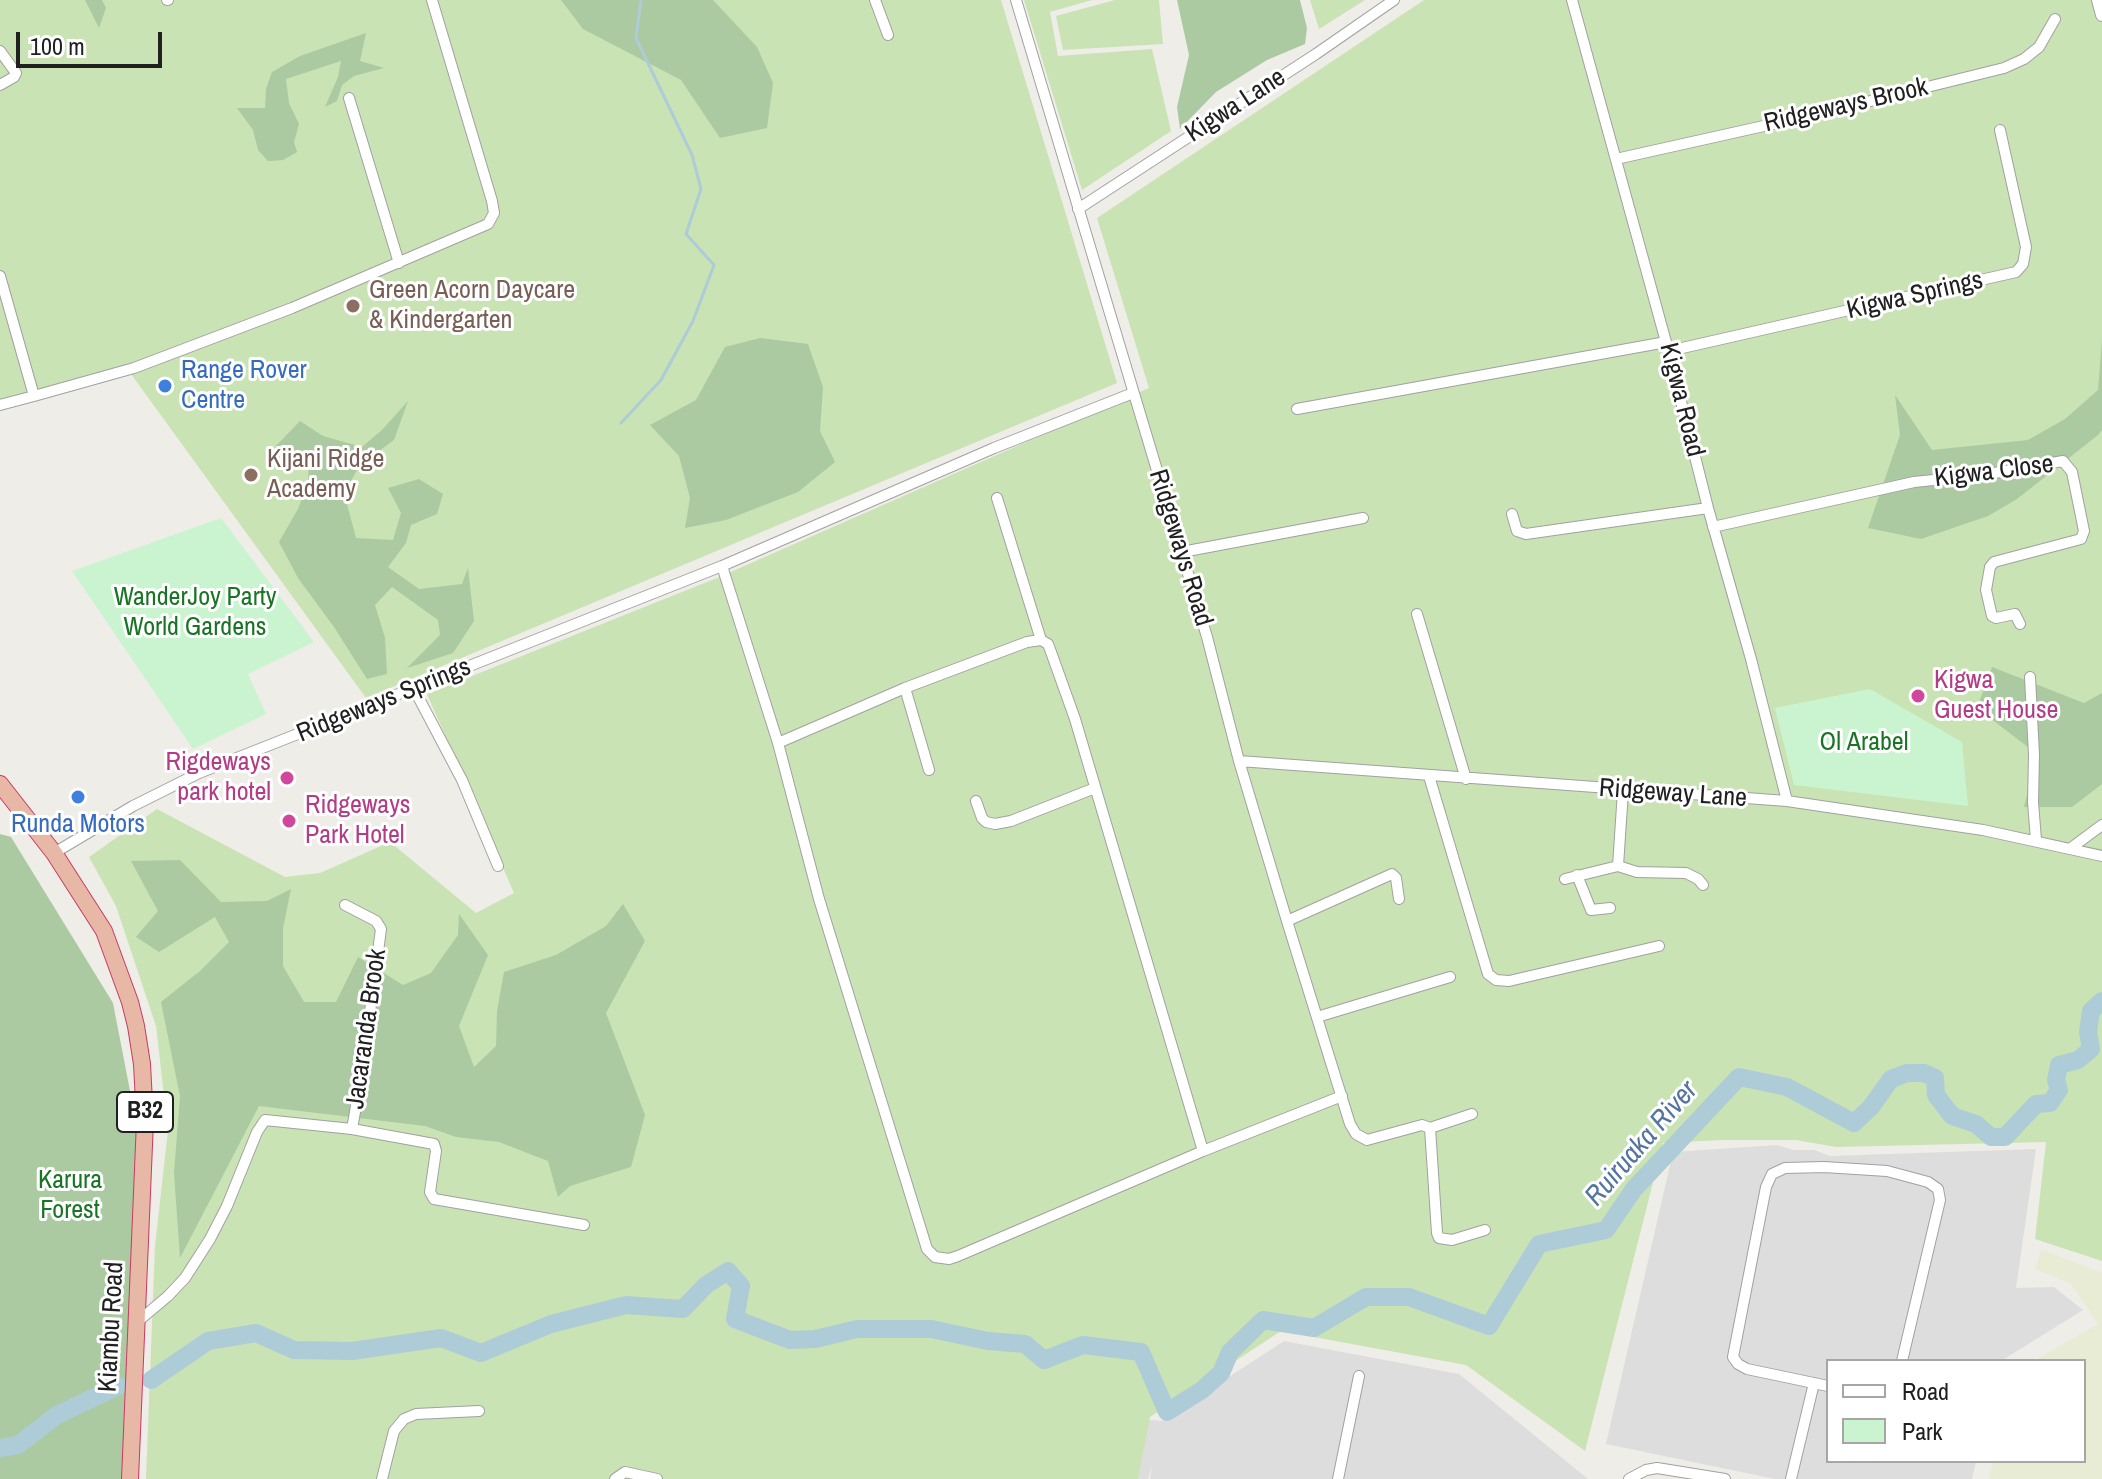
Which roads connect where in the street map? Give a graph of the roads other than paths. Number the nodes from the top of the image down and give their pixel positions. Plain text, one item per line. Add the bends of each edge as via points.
1 (432, 0) edge
2 (875, 0) edge
3 (1016, 0) edge
4 (1394, 0) edge
5 (1572, 0) edge
6 (2098, 0) edge
7 (2102, 15) edge
8 (2055, 19) dead end
9 (888, 35) dead end
10 (0, 51) edge
11 (0, 85) edge
12 (349, 98) dead end
13 (2000, 130) dead end
14 (1616, 159) junction
15 (1078, 209) junction
16 (399, 263) junction
17 (0, 276) edge
18 (1668, 346) junction
19 (1133, 393) junction
20 (34, 396) junction
21 (0, 405) edge
22 (1297, 409) dead end
23 (997, 498) dead end
24 (1708, 508) junction
25 (1512, 514) dead end
26 (1363, 518) dead end
27 (1713, 527) junction
28 (1182, 552) junction
29 (722, 566) junction
30 (1417, 614) dead end
31 (2020, 624) dead end
32 (1041, 640) junction
33 (2030, 677) dead end
34 (905, 688) junction
35 (414, 689) junction
36 (778, 743) junction
37 (1239, 761) junction
38 (929, 770) dead end
39 (1429, 776) junction
40 (1466, 779) junction
41 (0, 784) edge
42 (1095, 788) junction
43 (1623, 791) junction
44 (976, 801) dead end
45 (1787, 801) junction
46 (8, 803) edge
47 (2102, 825) edge
48 (2036, 840) junction
49 (2071, 848) junction
50 (54, 853) junction
51 (2102, 856) edge
52 (498, 866) dead end
53 (1618, 866) junction
54 (1577, 875) junction
55 (1565, 879) dead end
56 (1703, 885) dead end
57 (1399, 899) dead end
58 (345, 905) dead end
59 (1610, 908) dead end
60 (1287, 921) junction
61 (1659, 946) dead end
62 (1450, 977) dead end
63 (1317, 1017) junction
64 (1342, 1096) junction
65 (1472, 1114) dead end
66 (1430, 1128) junction
67 (352, 1129) junction
68 (1203, 1151) junction
69 (584, 1225) dead end
70 (1485, 1230) dead end
71 (136, 1323) junction
72 (1902, 1359) edge
73 (1359, 1376) dead end
74 (1814, 1383) junction
75 (1826, 1386) edge
76 (479, 1411) dead end
77 (130, 1479) edge
78 (382, 1479) edge
79 (615, 1479) edge
80 (657, 1479) edge
81 (1338, 1479) edge
82 (1629, 1479) edge
83 (1725, 1479) edge
84 (1791, 1479) edge

1 - 16 street via 494,213 481,229
2 - 9 street
3 - 15 street, Ridgeways Road
4 - 15 street, Kigwa Lane
5 - 14 street, Kigwa Road
6 - 7 street
8 - 14 street, Ridgeways Brook via 2039,47 2004,68
10 - 11 street via 16,73
12 - 16 street
13 - 18 street, Kigwa Springs via 2026,247 2016,272
14 - 18 street, Kigwa Road
15 - 19 street, Ridgeways Road
16 - 20 street via 134,368
17 - 20 street
18 - 22 street
18 - 24 street, Kigwa Road
19 - 28 street, Ridgeways Road
19 - 29 street, Ridgeways Springs
20 - 21 street
23 - 32 street
24 - 25 street via 1526,534 1517,531
24 - 27 street, Kigwa Road
26 - 28 street
27 - 31 street, Kigwa Close via 1914,482 2063,461 2072,472 2084,531 2081,539 1990,567 1986,590 1992,616 2015,614
27 - 45 street, Kigwa Road
28 - 37 street, Ridgeways Road
29 - 35 street, Ridgeways Springs
29 - 36 street
30 - 40 street
32 - 34 street
32 - 42 street via 1051,652
33 - 48 street
34 - 36 street
34 - 38 street
35 - 50 street, Ridgeways Springs via 199,773
35 - 52 street via 462,780
36 - 68 street via 819,899 930,1253 941,1259 958,1256
37 - 39 street, Ridgeway Lane
37 - 60 street, Ridgeways Road
39 - 40 street, Ridgeway Lane
39 - 61 street via 1488,974 1496,980
40 - 43 street, Ridgeway Lane
41 - 46 highway, Kiambu Road / B32
42 - 44 street via 995,824 982,818
42 - 68 street
43 - 45 street, Ridgeway Lane
43 - 53 street
45 - 48 street, Ridgeway Lane
46 - 50 highway, Kiambu Road / B32
47 - 49 street
48 - 49 street, Ridgeway Lane
49 - 51 street, Ridgeway Lane
50 - 71 highway, Kiambu Road / B32 via 104,931 136,1026 145,1110
53 - 54 street
53 - 56 street via 1637,872 1686,873
54 - 55 street
54 - 59 street via 1591,910
57 - 60 street via 1392,874
58 - 67 street, Jacaranda Brook via 381,929
60 - 63 street, Ridgeways Road
62 - 63 street
63 - 64 street, Ridgeways Road
64 - 66 street, Ridgeways Road via 1350,1124 1367,1140 1422,1125
64 - 68 street
65 - 66 street
66 - 70 street via 1439,1238 1452,1240
67 - 69 street, Jacaranda Brook via 434,1144 434,1199
67 - 71 street, Jacaranda Brook via 265,1120 195,1262 168,1296
71 - 77 highway, Kiambu Road / B32
72 - 74 street via 1940,1200 1938,1189 1887,1171 1785,1168 1772,1174 1766,1187 1733,1357 1747,1369
73 - 81 street
74 - 75 street
74 - 84 street
76 - 78 street via 404,1419 394,1431
79 - 80 street via 625,1472
82 - 83 street via 1657,1468

